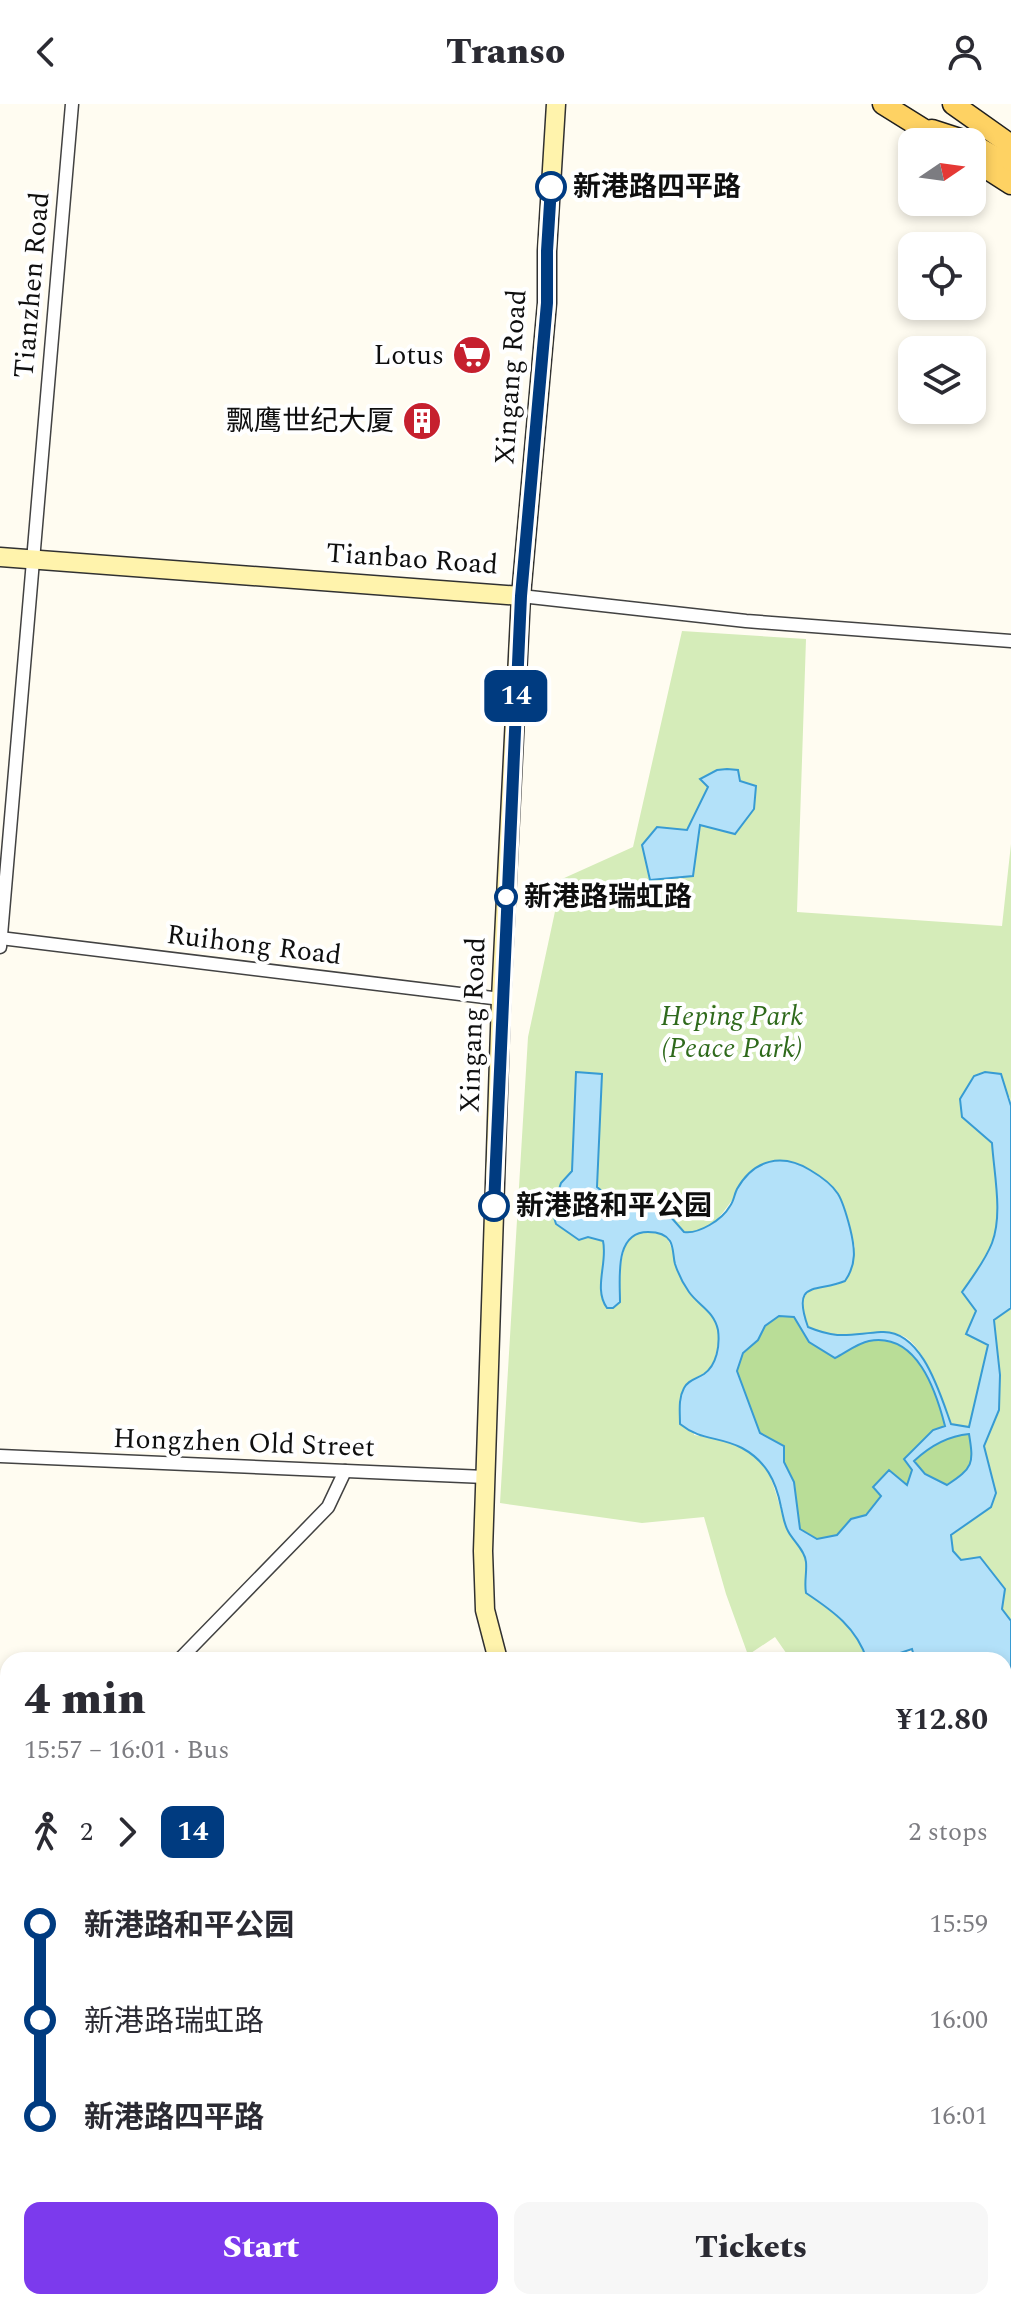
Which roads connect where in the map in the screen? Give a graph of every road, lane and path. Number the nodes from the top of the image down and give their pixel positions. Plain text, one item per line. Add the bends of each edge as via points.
1 (72, 104) edge
2 (556, 104) edge
3 (883, 104) edge
4 (953, 104) edge
5 (963, 104) edge
6 (921, 127) joint
7 (925, 128) edge
8 (1011, 129) edge
9 (1011, 145) edge
10 (986, 152) edge
11 (1011, 166) edge
12 (986, 168) edge
13 (1011, 184) edge
14 (0, 557) edge
15 (33, 559) junction
16 (521, 596) junction
17 (1011, 641) edge
18 (0, 938) edge
19 (0, 947) edge
20 (501, 999) junction
21 (0, 1456) edge
22 (345, 1471) junction
23 (485, 1477) junction
24 (187, 1652) edge
25 (496, 1652) edge

1 - 15 street, Tianzhen Road
2 - 16 street, Xingang Road via 547,303
3 - 6 main road
4 - 9 main road
5 - 8 main road
6 - 7 main road
10 - 11 main road
12 - 13 main road
14 - 15 street, Tianbao Road
15 - 16 street, Tianbao Road
15 - 18 street, Tianzhen Road
16 - 17 street, Tianbao Road via 746,621
16 - 20 street, Xingang Road
18 - 19 street, Tianzhen Road
18 - 20 street, Ruihong Road
20 - 23 street, Xingang Road
21 - 22 street, Hongzhen Old Street
22 - 23 street, Hongzhen Old Street
22 - 24 street via 328,1507
23 - 25 street, Xingang Road via 485,1610

